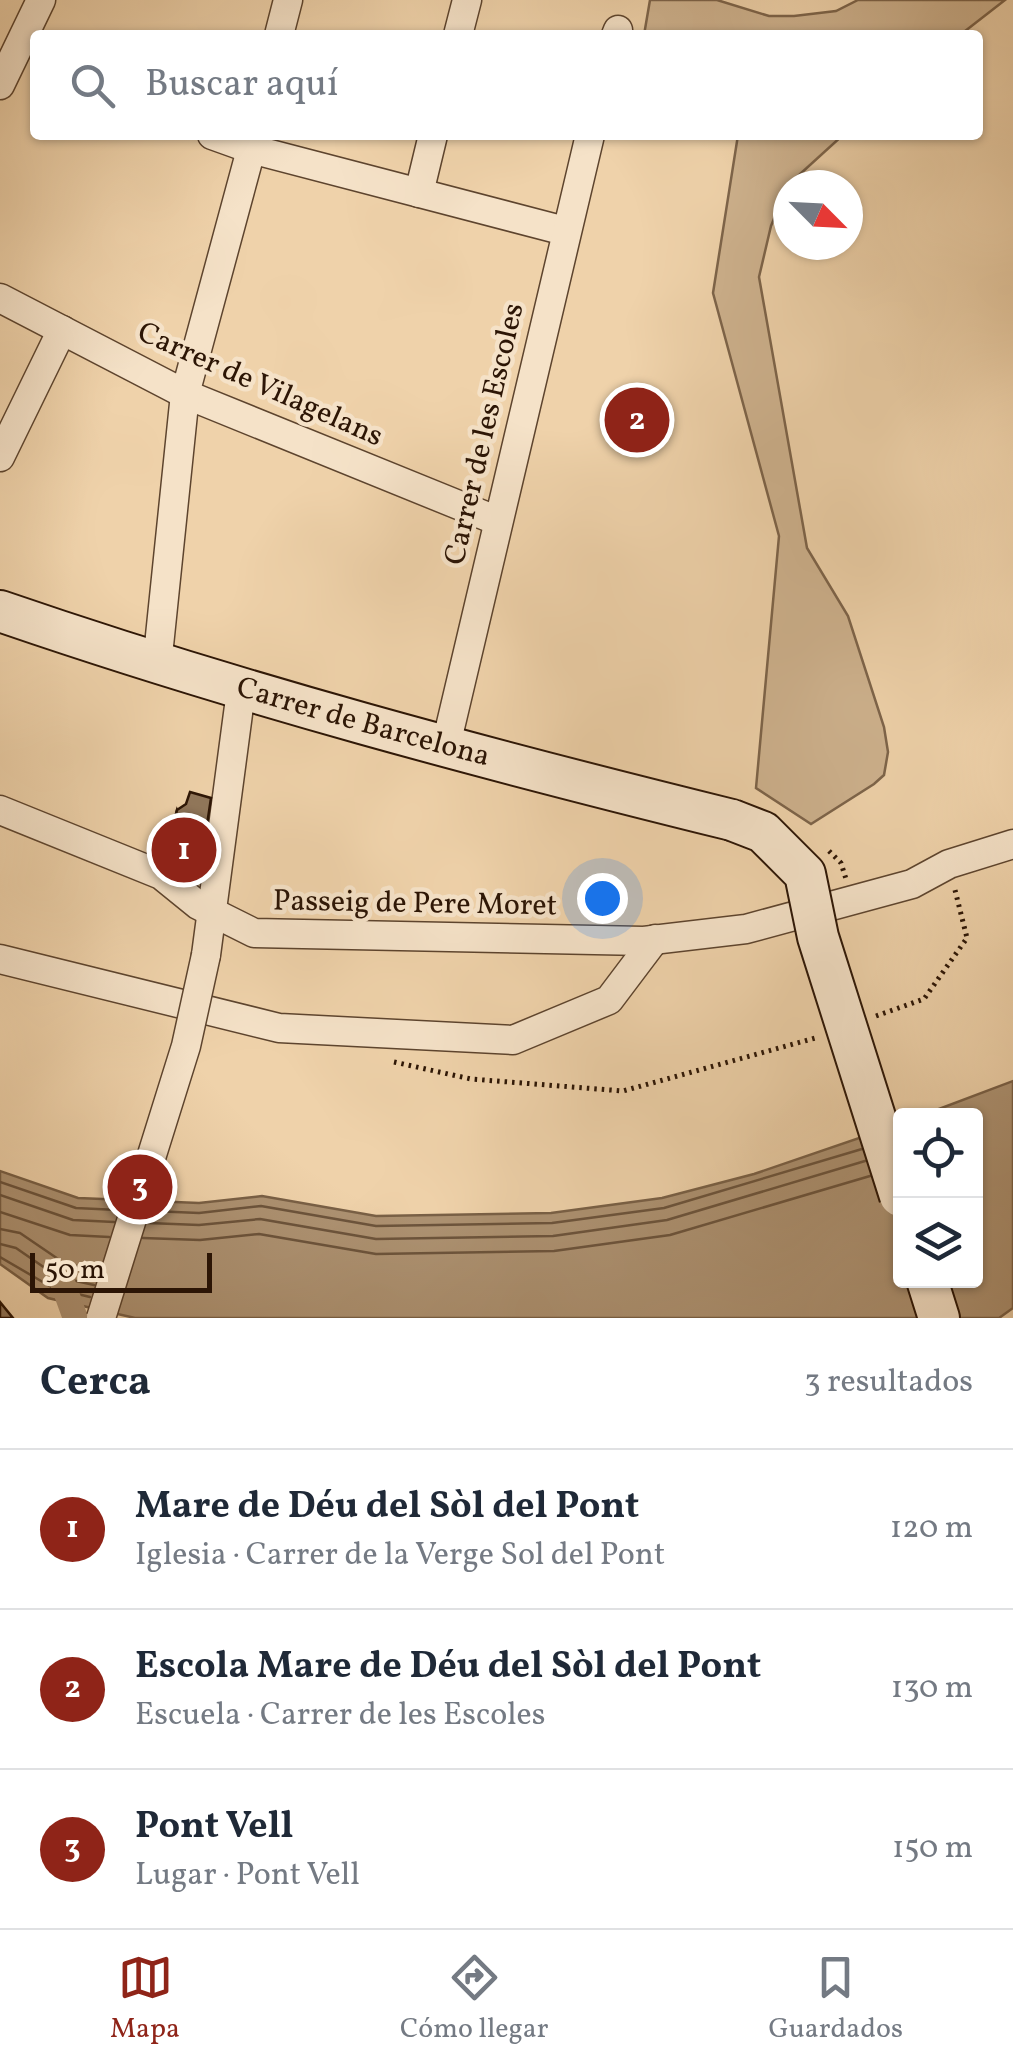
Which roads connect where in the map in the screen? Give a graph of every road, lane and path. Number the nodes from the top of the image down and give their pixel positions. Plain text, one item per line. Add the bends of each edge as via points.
1 (41, 0) edge
2 (288, 0) edge
3 (467, 0) edge
4 (280, 30) edge
5 (459, 30) edge
6 (12, 68) edge
7 (433, 140) edge
8 (589, 140) edge
9 (253, 142) edge
10 (419, 193) junction
11 (564, 231) junction
12 (0, 298) edge
13 (62, 330) junction
14 (186, 394) junction
15 (0, 457) edge
16 (498, 521) junction
17 (0, 611) edge
18 (157, 665) junction
19 (241, 691) junction
20 (445, 749) junction
21 (0, 810) edge
22 (1013, 844) edge
23 (214, 915) junction
24 (655, 939) junction
25 (0, 958) edge
26 (893, 1174) edge
27 (930, 1288) edge
28 (101, 1318) edge
29 (939, 1318) edge

1 - 6 street
2 - 4 street
3 - 5 street
7 - 10 street
8 - 11 street, Carrer de les Escoles
9 - 10 street
9 - 14 street
10 - 11 street
11 - 16 street, Carrer de les Escoles
12 - 13 street, Carrer de Vilagelans
13 - 14 street, Carrer de Vilagelans
13 - 15 street
14 - 16 street, Carrer de Vilagelans
14 - 18 street
16 - 20 street, Carrer de les Escoles
17 - 18 street, Carrer de Barcelona
18 - 19 street, Carrer de Barcelona
19 - 20 street, Carrer de Barcelona
19 - 23 street
20 - 26 street, Carrer de Barcelona, bridge via 763,832 805,874 818,937
21 - 23 street, Passeig de Pere Moret via 162,875
22 - 24 street, Passeig de Pere Moret via 912,884 746,929
23 - 24 street, Passeig de Pere Moret via 254,933
23 - 28 street, bridge via 186,1046
24 - 25 street via 608,1000 514,1040 280,1028
27 - 29 street

